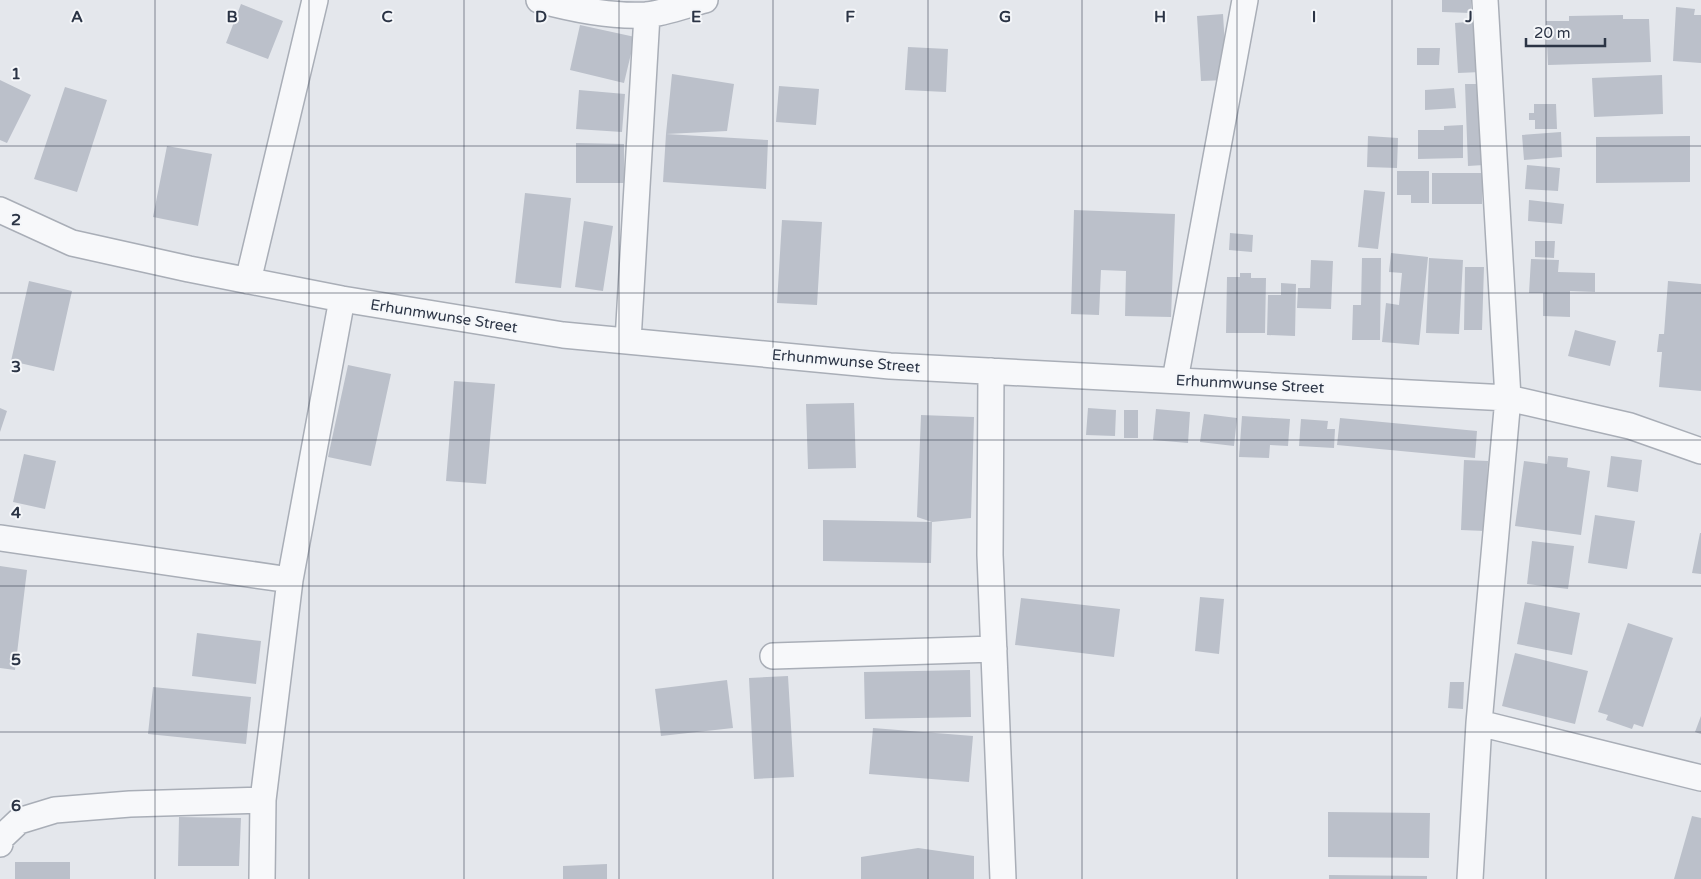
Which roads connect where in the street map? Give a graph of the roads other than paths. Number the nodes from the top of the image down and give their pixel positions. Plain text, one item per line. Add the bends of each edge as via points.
1 (315, 0) edge
2 (539, 0) edge
3 (705, 0) edge
4 (1245, 0) edge
5 (1485, 0) edge
6 (647, 15) junction
7 (0, 210) edge
8 (248, 280) junction
9 (342, 299) junction
10 (628, 341) junction
11 (991, 371) junction
12 (1175, 380) junction
13 (1508, 398) junction
14 (1701, 451) edge
15 (1, 538) edge
16 (290, 580) junction
17 (994, 649) junction
18 (773, 656) dead end
19 (1479, 723) junction
20 (1701, 778) edge
21 (264, 800) junction
22 (0, 844) edge
23 (262, 879) edge
24 (1003, 879) edge
25 (1470, 879) edge

1 - 8 street
2 - 6 street via 573,10
3 - 6 street
4 - 12 street
5 - 13 street
6 - 10 street
7 - 8 street, Erhunmwunse Street via 72,243
8 - 9 street, Erhunmwunse Street
9 - 10 street, Erhunmwunse Street via 563,335
9 - 16 street
10 - 11 street, Erhunmwunse Street via 890,366
11 - 12 street, Erhunmwunse Street
11 - 17 street via 990,555
12 - 13 street, Erhunmwunse Street
13 - 14 street, Erhunmwunse Street via 1630,426
13 - 19 street
15 - 16 street
16 - 21 street
17 - 18 street
17 - 24 street
19 - 20 street
19 - 25 street
21 - 22 street via 55,810 18,821
21 - 23 street

